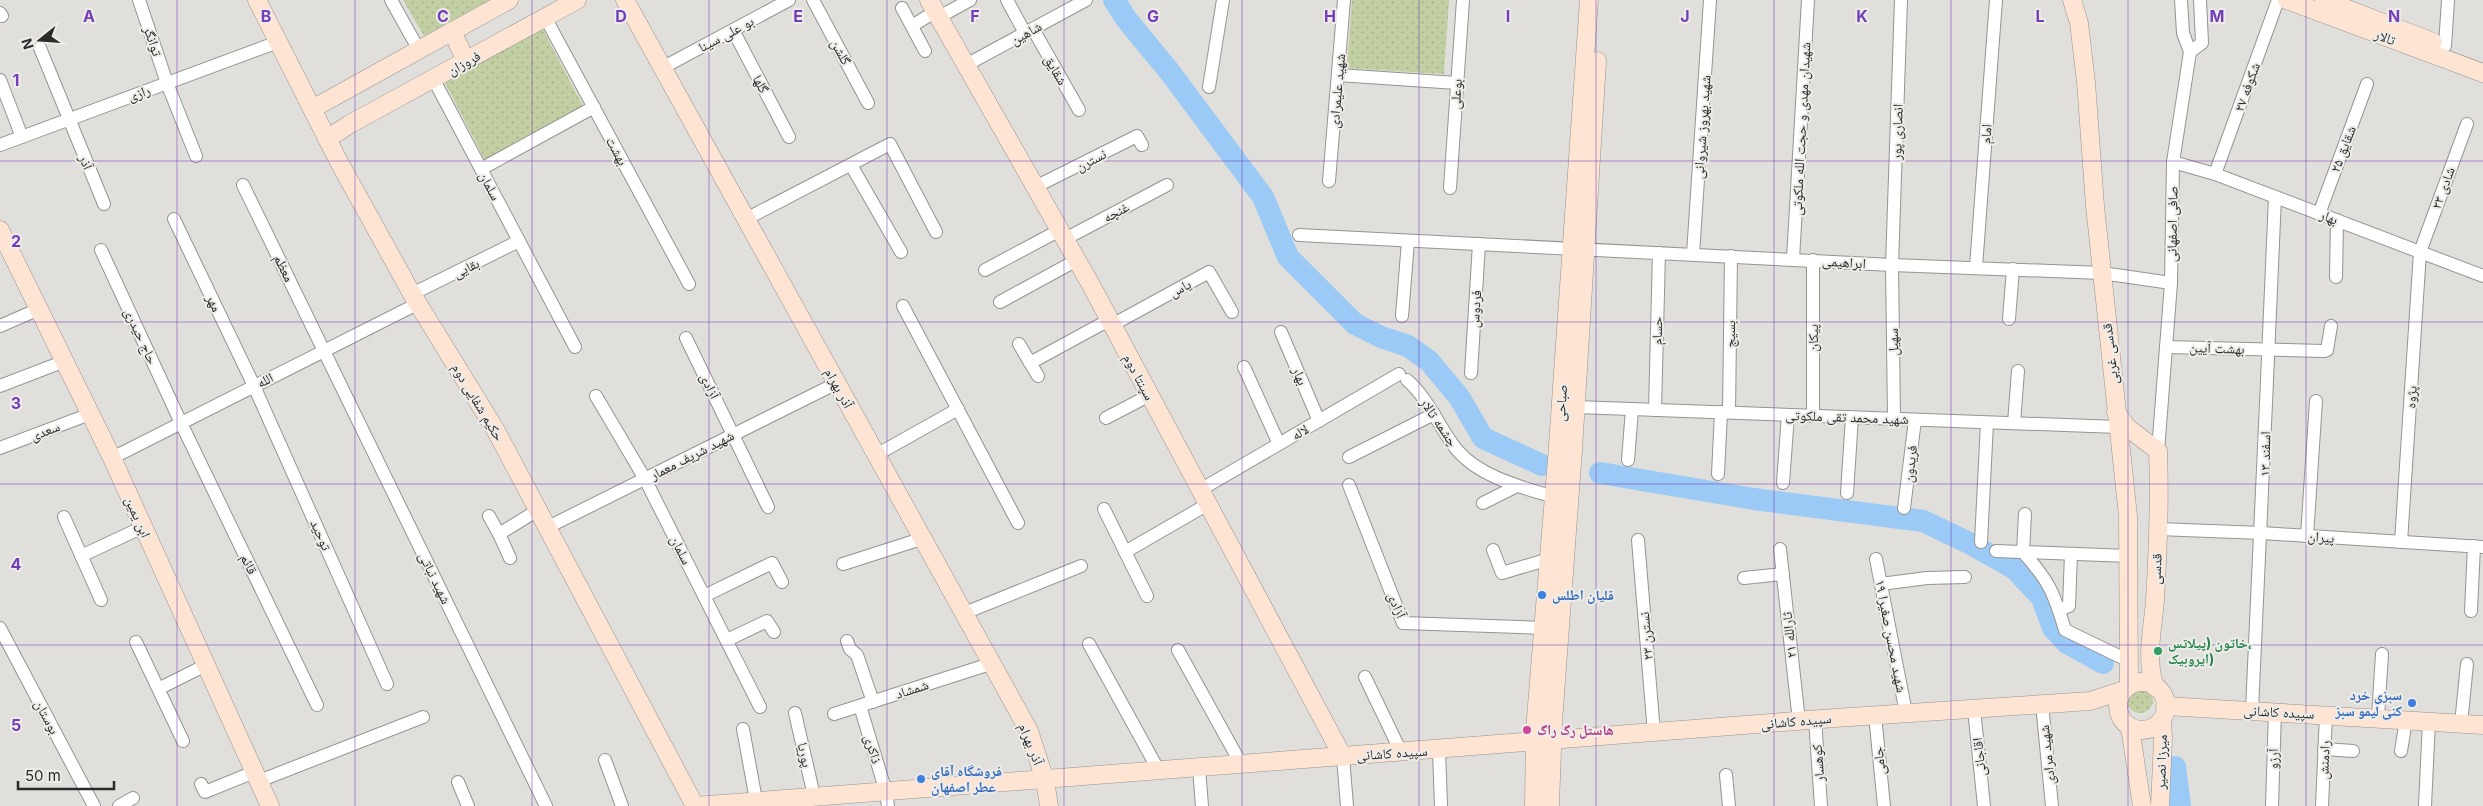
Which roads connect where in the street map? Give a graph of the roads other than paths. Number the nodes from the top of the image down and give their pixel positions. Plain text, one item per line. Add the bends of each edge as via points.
1 (139, 0) edge
2 (257, 0) edge
3 (391, 0) edge
4 (509, 0) edge
5 (577, 0) edge
6 (625, 0) edge
7 (789, 0) edge
8 (813, 0) edge
9 (970, 0) edge
10 (1007, 0) edge
11 (1086, 0) edge
12 (1223, 0) edge
13 (1344, 0) edge
14 (1463, 0) edge
15 (1589, 0) edge
16 (1601, 0) edge
17 (1710, 0) edge
18 (1808, 0) edge
19 (1901, 0) edge
20 (1996, 0) edge
21 (2072, 0) edge
22 (2084, 0) edge
23 (2180, 0) edge
24 (2200, 0) edge
25 (2278, 0) edge
26 (2287, 0) edge
27 (2324, 0) edge
28 (2448, 0) edge
29 (902, 8) dead end
30 (935, 9) edge
31 (545, 17) junction
32 (2078, 23) junction
33 (912, 26) junction
34 (733, 30) junction
35 (452, 31) junction
36 (1029, 31) junction
37 (278, 42) junction
38 (2445, 46) junction
39 (40, 48) dead end
40 (419, 50) junction
41 (925, 51) dead end
42 (2190, 52) junction
43 (2483, 60) edge
44 (466, 61) junction
45 (966, 65) junction
46 (662, 68) junction
47 (2483, 73) edge
48 (1338, 75) junction
49 (0, 80) edge
50 (434, 80) junction
51 (167, 83) junction
52 (1457, 83) junction
53 (2367, 84) dead end
54 (1209, 87) dead end
55 (335, 98) junction
56 (868, 103) dead end
57 (594, 107) junction
58 (312, 110) junction
59 (1079, 110) dead end
60 (68, 120) junction
61 (350, 124) junction
62 (2466, 124) dead end
63 (22, 137) junction
64 (790, 137) dead end
65 (327, 139) junction
66 (0, 145) edge
67 (1142, 145) dead end
68 (196, 156) dead end
69 (2173, 162) junction
70 (851, 164) junction
71 (481, 169) junction
72 (2215, 174) junction
73 (1329, 181) dead end
74 (243, 185) dead end
75 (1167, 185) dead end
76 (1035, 188) junction
77 (1450, 188) dead end
78 (2275, 197) junction
79 (104, 204) dead end
80 (2318, 214) junction
81 (174, 219) dead end
82 (746, 219) junction
83 (2337, 220) junction
84 (0, 230) edge
85 (936, 232) dead end
86 (1062, 235) junction
87 (1299, 235) dead end
88 (519, 241) junction
89 (1408, 241) junction
90 (1479, 244) junction
91 (1579, 249) junction
92 (101, 250) dead end
93 (901, 252) dead end
94 (2420, 252) junction
95 (1659, 253) junction
96 (1693, 254) junction
97 (1731, 256) junction
98 (1793, 259) junction
99 (1077, 260) junction
100 (1813, 260) junction
101 (1892, 265) junction
102 (1976, 267) junction
103 (2013, 269) junction
104 (985, 270) dead end
105 (2102, 273) junction
106 (2483, 276) edge
107 (2336, 277) dead end
108 (2171, 283) junction
109 (689, 284) dead end
110 (415, 299) junction
111 (1000, 302) dead end
112 (903, 306) dead end
113 (39, 309) junction
114 (1232, 312) dead end
115 (1402, 316) dead end
116 (2008, 319) dead end
117 (1110, 322) junction
118 (0, 326) edge
119 (2331, 326) dead end
120 (1281, 332) dead end
121 (686, 338) dead end
122 (1019, 344) dead end
123 (575, 346) dead end
124 (2166, 347) junction
125 (324, 350) junction
126 (2268, 350) junction
127 (65, 361) junction
128 (1030, 363) junction
129 (1244, 367) dead end
130 (2018, 371) dead end
131 (1471, 373) dead end
132 (1038, 376) dead end
133 (1403, 377) joint
134 (837, 383) junction
135 (0, 386) edge
136 (254, 386) junction
137 (1150, 395) junction
138 (596, 396) dead end
139 (2316, 400) dead end
140 (1576, 407) junction
141 (958, 409) junction
142 (1632, 409) junction
143 (1655, 410) junction
144 (1725, 412) junction
145 (90, 414) junction
146 (1434, 414) junction
147 (1788, 415) junction
148 (1813, 416) junction
149 (1852, 417) junction
150 (1106, 418) dead end
151 (1894, 419) junction
152 (2117, 419) junction
153 (1319, 420) junction
154 (1915, 420) junction
155 (181, 423) junction
156 (1987, 423) junction
157 (2014, 423) junction
158 (733, 435) junction
159 (1279, 444) junction
160 (0, 448) edge
161 (2158, 451) junction
162 (876, 455) junction
163 (1349, 457) dead end
164 (112, 458) junction
165 (1628, 460) dead end
166 (1718, 474) dead end
167 (645, 479) junction
168 (1783, 483) dead end
169 (1349, 485) dead end
170 (1516, 486) junction
171 (1847, 493) dead end
172 (1204, 497) junction
173 (1554, 497) junction
174 (1483, 503) dead end
175 (768, 507) dead end
176 (1904, 508) dead end
177 (1104, 509) dead end
178 (538, 510) junction
179 (2025, 514) dead end
180 (489, 516) dead end
181 (64, 517) dead end
182 (1018, 523) dead end
183 (143, 527) junction
184 (548, 527) junction
185 (2158, 529) junction
186 (2262, 533) junction
187 (499, 534) junction
188 (2307, 536) junction
189 (922, 539) junction
190 (1638, 540) dead end
191 (1981, 542) dead end
192 (2401, 542) junction
193 (2479, 547) edge
194 (1780, 549) dead end
195 (1493, 550) dead end
196 (1996, 551) dead end
197 (1125, 552) junction
198 (2023, 552) junction
199 (2071, 554) junction
200 (81, 556) junction
201 (2129, 556) junction
202 (510, 558) dead end
203 (1549, 558) junction
204 (1876, 559) dead end
205 (843, 564) dead end
206 (1081, 566) dead end
207 (1783, 574) junction
208 (1744, 578) dead end
209 (1965, 578) dead end
210 (782, 582) dead end
211 (1881, 584) junction
212 (704, 596) junction
213 (1147, 596) dead end
214 (101, 600) dead end
215 (2059, 610) junction
216 (2471, 611) dead end
217 (962, 614) junction
218 (1544, 628) junction
219 (1, 631) edge
220 (774, 632) dead end
221 (727, 640) junction
222 (847, 641) dead end
223 (136, 642) dead end
224 (1089, 644) dead end
225 (1178, 650) dead end
226 (2382, 654) dead end
227 (2129, 661) junction
228 (990, 664) junction
229 (2467, 664) dead end
230 (206, 665) junction
231 (1365, 677) dead end
232 (387, 684) dead end
233 (2155, 687) junction
234 (160, 688) junction
235 (2127, 688) junction
236 (2090, 701) junction
237 (866, 704) junction
238 (2042, 704) junction
239 (317, 705) dead end
240 (760, 707) dead end
241 (1974, 709) junction
242 (2252, 710) junction
243 (2275, 711) junction
244 (2163, 712) junction
245 (795, 713) dead end
246 (1906, 713) junction
247 (834, 714) dead end
248 (2326, 714) junction
249 (1875, 715) junction
250 (423, 717) dead end
251 (2378, 717) junction
252 (1807, 720) junction
253 (2406, 720) junction
254 (2429, 721) junction
255 (2125, 722) junction
256 (2461, 724) junction
257 (2483, 725) edge
258 (743, 729) dead end
259 (1654, 733) junction
260 (184, 741) dead end
261 (1553, 741) junction
262 (1535, 742) junction
263 (2324, 749) junction
264 (1439, 750) junction
265 (2353, 751) dead end
266 (2401, 751) dead end
267 (1401, 752) junction
268 (1343, 757) junction
269 (605, 760) dead end
270 (1241, 764) junction
271 (1199, 768) junction
272 (1159, 771) junction
273 (1726, 776) dead end
274 (257, 777) junction
275 (1044, 780) junction
276 (458, 782) dead end
277 (201, 784) dead end
278 (814, 796) junction
279 (133, 798) dead end
280 (887, 799) edge
281 (846, 800) edge
282 (765, 802) edge
283 (94, 806) edge
284 (119, 806) edge
285 (270, 806) edge
286 (468, 806) edge
287 (546, 806) edge
288 (622, 806) edge
289 (695, 806) edge
290 (1049, 806) edge
291 (1202, 806) edge
292 (1347, 806) edge
293 (1441, 806) edge
294 (1534, 806) edge
295 (1550, 806) edge
296 (1730, 806) edge
297 (1821, 806) edge
298 (1884, 806) edge
299 (1984, 806) edge
300 (2052, 806) edge
301 (2142, 806) edge
302 (2160, 806) edge
303 (2272, 806) edge
304 (2322, 806) edge
305 (2425, 806) edge

1 - 51 street, توانگر
2 - 37 street, حکیم شفایی دوم
3 - 40 street
4 - 35 street
5 - 31 street, فروزان
6 - 46 street, آذر بهرام
7 - 34 street, بو علی سینا
8 - 56 street, گلشن
9 - 30 street
10 - 36 street, شقایق
11 - 36 street, شاهین
12 - 54 street
13 - 48 street, شهید علیمرادی
14 - 52 street, بوعلی
15 - 91 street, صباحی
16 - 91 street, صباحی
17 - 96 street, شهید بهروز شیروانی
18 - 98 street, شهیدان مهدی و حجت الله ملکوتی
19 - 101 street, انصاری پور
20 - 102 street, امام
21 - 32 street, قدسی غربی
22 - 32 street, قدسی غربی
23 - 42 street, صافی اصفهانی via 2183,32
24 - 42 street via 2202,43
25 - 72 street, شکوفه ۲۷
26 - 47 street, تالار
27 - 38 street, تالار
28 - 38 street
29 - 33 street
30 - 33 street
30 - 45 street, سپنتا دوم
31 - 44 street, فروزان
31 - 57 street, بهشت
32 - 105 street, قدسی غربی
33 - 41 street
34 - 46 street, بو علی سینا
34 - 64 street, گلها
35 - 40 street
35 - 44 street
36 - 45 street, شاهین
36 - 59 street, شقایق
37 - 51 street, رازی
37 - 58 street, حکیم شفایی دوم
38 - 43 street, تالار
39 - 60 street, آذر
40 - 55 street
42 - 69 street, صافی اصفهانی
44 - 50 street, فروزان
45 - 76 street, سپنتا دوم
46 - 82 street, آذر بهرام
48 - 52 street
48 - 73 street, شهید علیمرادی
49 - 63 street
50 - 61 street, فروزان
50 - 71 street, سلمان
51 - 60 street, رازی
51 - 68 street, توانگر
52 - 77 street, بوعلی
53 - 80 street, شقایق ۲۵
55 - 58 street
55 - 61 street via 330,106 330,115 340,124
57 - 71 street
57 - 109 street, بهشت
58 - 65 street, حکیم شفایی دوم
60 - 63 street, رازی
60 - 79 street, آذر
61 - 65 street, فروزان
62 - 94 street, شادی ۲۳
63 - 66 street, رازی
65 - 110 street, حکیم شفایی دوم
67 - 76 street, نسترن via 1138,136
69 - 72 street, بهار
69 - 108 street, صافی اصفهانی
70 - 82 street
70 - 85 street via 890,144
70 - 93 street
71 - 88 street, سلمان
72 - 78 street, بهار
74 - 125 street, معظم
75 - 86 street, غنچه
76 - 86 street, سپنتا دوم
78 - 80 street, بهار
78 - 126 street, اسفند ۱۳
80 - 83 street, بهار
81 - 136 street, مهر
82 - 134 street, آذر بهرام
83 - 94 street, بهار
83 - 107 street
84 - 113 street, ابن یمین
86 - 99 street, سپنتا دوم
86 - 104 street, غنچه
87 - 89 street, ابراهیمی
88 - 110 street, بقایی
88 - 123 street, سلمان
89 - 90 street, ابراهیمی
89 - 115 street
90 - 91 street, ابراهیمی
90 - 131 street, فردوس
91 - 95 street, ابراهیمی
91 - 140 street, صباحی
91 - 173 street, صباحی
92 - 155 street, حاج حیدری
94 - 106 street, بهار
94 - 192 street, پژوه
95 - 96 street, ابراهیمی
95 - 143 street, حسام
96 - 97 street, ابراهیمی
97 - 98 street, ابراهیمی
97 - 144 street, بسیج
98 - 100 street, ابراهیمی
99 - 111 street
99 - 117 street, سپنتا دوم
100 - 101 street, ابراهیمی
100 - 148 street, پیکان
101 - 102 street, ابراهیمی
101 - 151 street, سهیل
102 - 103 street, ابراهیمی
103 - 105 street, ابراهیمی
103 - 116 street
105 - 108 street, ابراهیمی
105 - 152 street, قدسی غربی
108 - 124 street, صافی اصفهانی
110 - 125 street, الله
110 - 178 street, حکیم شفایی دوم via 495,429
112 - 141 street
113 - 118 street
113 - 127 street, ابن یمین
114 - 117 street, یاس via 1209,272
117 - 128 street
117 - 137 street, سپنتا دوم
119 - 126 street, بهشت آیین via 2327,350
120 - 153 street, بهار
121 - 158 street, آزادی
122 - 128 street
124 - 126 street, بهشت آیین
124 - 161 street, صافی اصفهانی
125 - 136 street, الله
125 - 287 street, شهید نباتی
126 - 186 street, اسفند ۱۳
127 - 135 street
127 - 145 street, ابن یمین
128 - 132 street
129 - 159 street
130 - 157 street
133 - 146 street, چشمه تالار
133 - 153 street, لاله
134 - 158 street, شهید شریف معمار
134 - 162 street, آذر بهرام
136 - 155 street, الله
136 - 232 street, توحید
137 - 150 street
137 - 172 street, سپنتا دوم
138 - 167 street, سلمان
139 - 188 street
140 - 142 street, شهید محمد تقی ملکوتی
140 - 261 street, صباحی
141 - 162 street
141 - 182 street
142 - 143 street, شهید محمد تقی ملکوتی
142 - 165 street
143 - 144 street, شهید محمد تقی ملکوتی
144 - 147 street, شهید محمد تقی ملکوتی
144 - 166 street, بسیج
145 - 160 street, سعدی
145 - 164 street, ابن یمین
146 - 163 street
146 - 170 street, چشمه تالار via 1458,450 1478,467
147 - 148 street, شهید محمد تقی ملکوتی
147 - 168 street
148 - 149 street, شهید محمد تقی ملکوتی
149 - 151 street, شهید محمد تقی ملکوتی
149 - 171 street
151 - 154 street, شهید محمد تقی ملکوتی
152 - 157 street, شهید محمد تقی ملکوتی
152 - 161 street
152 - 201 street, قدسی غربی
153 - 159 street, لاله
154 - 156 street, شهید محمد تقی ملکوتی
154 - 176 street, فریدون
155 - 164 street, الله
155 - 239 street, قائم
156 - 157 street, شهید محمد تقی ملکوتی
156 - 191 street
158 - 167 street, شهید شریف معمار
158 - 175 street
159 - 172 street, لاله
161 - 185 street, قدسی
162 - 189 street, آذر بهرام
164 - 183 street, ابن یمین
167 - 184 street, شهید شریف معمار
167 - 212 street, سلمان
169 - 218 street, آزادی via 1403,623
170 - 173 street, چشمه تالار
170 - 174 street
172 - 197 street, لاله
172 - 268 street, سپنتا دوم
173 - 203 street, صباحی
177 - 197 street
178 - 184 street, حکیم شفایی دوم
178 - 187 street
179 - 198 street
180 - 187 street
181 - 200 street
183 - 200 street
183 - 230 street, ابن یمین
184 - 289 street, حکیم شفایی دوم
185 - 186 street, پیران
185 - 233 street, قدسی via 2150,646 2150,674
186 - 188 street, پیران
186 - 242 street, اسفند ۱۳
187 - 202 street
188 - 192 street, پیران
189 - 205 street
189 - 217 street, آذر بهرام
190 - 259 street, نسترن ۲۳
192 - 193 street, پیران
193 - 216 street
194 - 207 street, ثارالله ۲۱
195 - 203 street via 1502,573
196 - 198 street
197 - 213 street
198 - 199 street
198 - 215 street via 2046,577
199 - 201 street
199 - 215 street via 2069,606
200 - 214 street
201 - 227 street, قدسی غربی
203 - 218 street, صباحی
204 - 211 street, شهید محسن صغیرا ۱۹
206 - 217 street
207 - 208 street
207 - 252 street, ثارالله ۲۱
209 - 211 street via 1927,578
210 - 212 street via 772,563
211 - 246 street, شهید محسن صغیرا ۱۹
212 - 221 street, سلمان
215 - 227 street via 2065,630
217 - 228 street, آذر بهرام
218 - 262 street, صباحی
219 - 283 street, بوستان
220 - 221 street via 767,621
221 - 240 street, سلمان
222 - 237 street, ذاکری via 857,655
223 - 234 street
224 - 272 street
225 - 270 street
226 - 251 street
227 - 235 street, قدسی غربی
228 - 237 street, شمشاد
228 - 275 street, آذر بهرام via 1028,732
229 - 256 street
230 - 234 street
230 - 274 street, ابن یمین
231 - 267 street
233 - 235 street via 2142,682
233 - 244 street via 2164,698
234 - 260 street
235 - 236 street, سپیده کاشانی
235 - 255 street via 2119,700
236 - 238 street, سپیده کاشانی
236 - 255 street
237 - 247 street, شمشاد
237 - 280 street, ذاکری
238 - 241 street, سپیده کاشانی
238 - 300 street, شهید مرادی
241 - 246 street, سپیده کاشانی
241 - 299 street, اقاجانی
242 - 243 street, سپیده کاشانی
242 - 244 street, سپیده کاشانی
243 - 248 street, سپیده کاشانی
243 - 303 street, آرزو
244 - 255 street via 2156,726 2147,730 2138,730
244 - 302 street, میرزا نصیر
245 - 278 street, پوریا
246 - 249 street, سپیده کاشانی
248 - 251 street, سپیده کاشانی
248 - 263 street, رادمنش
249 - 252 street, سپیده کاشانی
249 - 298 street, جامی
250 - 274 street
251 - 253 street, سپیده کاشانی
252 - 259 street, سپیده کاشانی
252 - 297 street, کوهسار
253 - 254 street, سپیده کاشانی
253 - 266 street
254 - 256 street, سپیده کاشانی
254 - 305 street
255 - 301 street, میرزا نصیر
256 - 257 street, سپیده کاشانی
258 - 282 street
259 - 261 street, سپیده کاشانی
261 - 262 street, سپیده کاشانی
261 - 295 street, صباحی
262 - 264 street, سپیده کاشانی
262 - 294 street, صباحی
263 - 265 street
263 - 304 street, رادمنش
264 - 267 street, سپیده کاشانی
264 - 293 street
267 - 268 street, سپیده کاشانی
268 - 270 street, سپیده کاشانی
268 - 292 street
269 - 288 street
270 - 271 street, سپیده کاشانی
271 - 272 street, سپیده کاشانی
271 - 291 street
272 - 275 street, سپیده کاشانی
273 - 296 street
274 - 277 street via 205,792
274 - 285 street, ابن یمین
275 - 280 street, سپیده کاشانی
275 - 290 street, آذر بهرام
276 - 286 street
278 - 281 street, سپیده کاشانی
278 - 282 street, سپیده کاشانی
279 - 284 street
280 - 281 street, سپیده کاشانی
282 - 289 street, سپیده کاشانی

